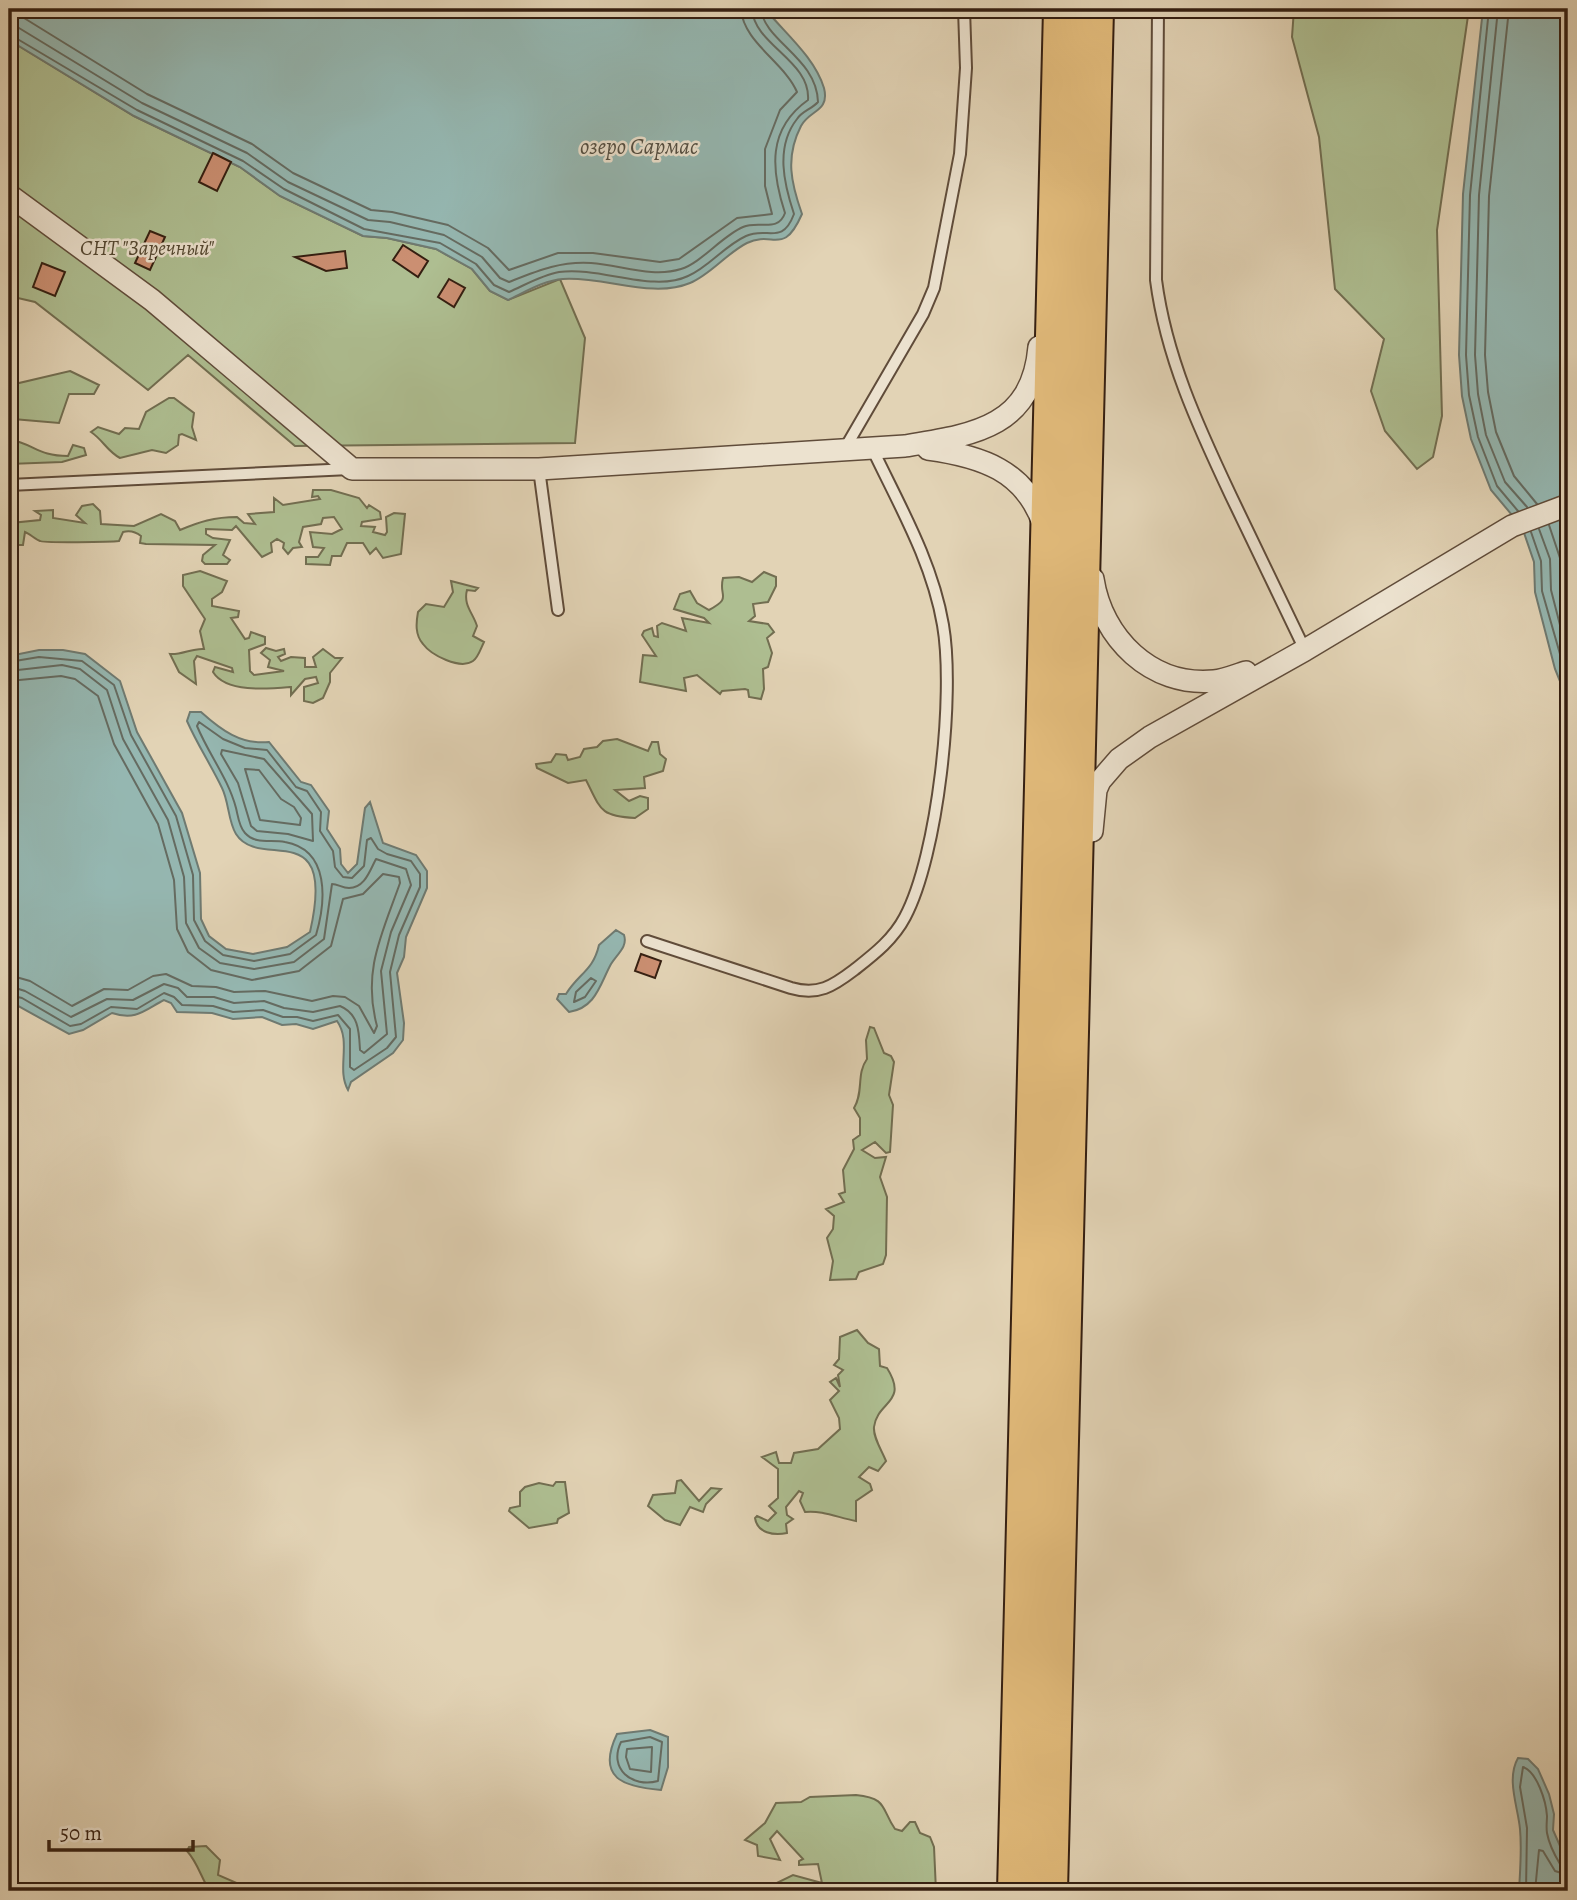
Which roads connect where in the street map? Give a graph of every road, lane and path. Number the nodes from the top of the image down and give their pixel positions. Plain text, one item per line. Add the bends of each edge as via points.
1 (964, 9) edge
2 (1063, 9) edge
3 (1094, 9) edge
4 (1157, 9) edge
5 (1062, 108) junction
6 (9, 195) edge
7 (905, 446) junction
8 (872, 448) junction
9 (844, 450) junction
10 (352, 469) junction
11 (539, 469) junction
12 (9, 485) edge
13 (1082, 503) junction
14 (1568, 505) edge
15 (1051, 573) junction
16 (558, 610) dead end
17 (1305, 650) junction
18 (1285, 659) junction
19 (647, 941) dead end
20 (1065, 1157) junction
21 (1017, 1891) edge
22 (1048, 1891) edge

1 - 9 lane via 966,68 960,154 934,288
2 - 5 highway
3 - 13 highway
4 - 17 lane via 1156,280 1160,318 1170,355 1207,444
5 - 7 street via 1048,185 1040,341 1033,380 1016,407 984,430
5 - 15 highway
6 - 10 street via 152,300
7 - 8 street
7 - 15 street via 977,458 1003,469 1018,482 1041,519
8 - 9 street
8 - 19 lane via 934,583 947,664 946,724 935,810 906,915 873,956 838,983 815,992
9 - 11 street
10 - 11 street
10 - 12 lane
11 - 16 lane
13 - 18 street via 1096,601 1116,639 1135,657 1187,680 1215,681
13 - 20 highway
14 - 17 street via 1512,526
15 - 21 highway
17 - 18 street
18 - 20 street via 1150,737 1107,770 1096,790
20 - 22 highway

